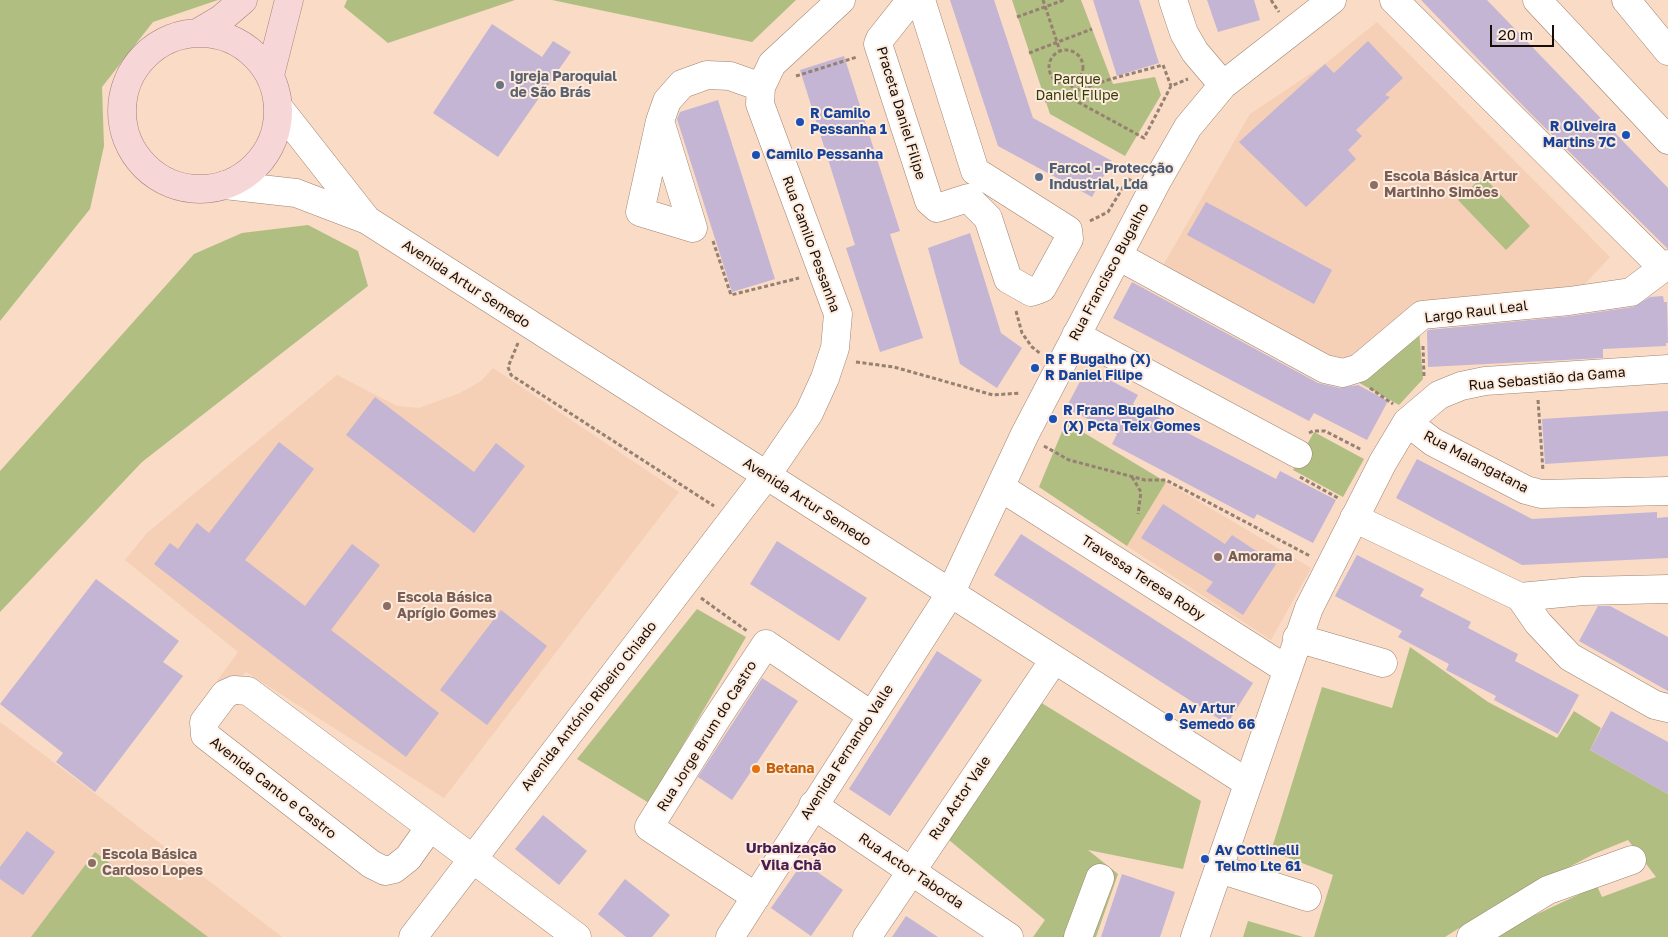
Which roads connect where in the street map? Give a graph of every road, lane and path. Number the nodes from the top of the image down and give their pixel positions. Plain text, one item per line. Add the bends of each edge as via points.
1 (243, 0) edge
2 (289, 0) edge
3 (841, 0) edge
4 (921, 0) edge
5 (1043, 0) edge
6 (1064, 0) edge
7 (1173, 0) edge
8 (1332, 0) edge
9 (1394, 0) edge
10 (1537, 0) edge
11 (1626, 0) edge
12 (1046, 7) junction
13 (904, 9) edge
14 (1018, 17) dead end
15 (1092, 29) dead end
16 (200, 32) junction
17 (933, 38) junction
18 (1058, 42) junction
19 (879, 50) junction
20 (1060, 51) junction
21 (1668, 51) edge
22 (1030, 52) dead end
23 (270, 75) junction
24 (1216, 77) junction
25 (1071, 84) junction
26 (1171, 86) junction
27 (761, 87) junction
28 (1074, 91) junction
29 (1045, 101) dead end
30 (279, 108) junction
31 (660, 121) junction
32 (1668, 140) edge
33 (975, 171) junction
34 (225, 185) junction
35 (1152, 191) junction
36 (968, 198) junction
37 (367, 220) junction
38 (692, 228) junction
39 (1068, 230) junction
40 (1118, 256) junction
41 (1666, 266) edge
42 (824, 272) junction
43 (1008, 279) junction
44 (1422, 315) junction
45 (526, 322) junction
46 (1076, 335) junction
47 (832, 359) junction
48 (1059, 368) junction
49 (1668, 369) edge
50 (1343, 372) junction
51 (1536, 378) junction
52 (1024, 393) dead end
53 (1416, 414) junction
54 (1024, 434) junction
55 (1383, 462) junction
56 (1297, 464) junction
57 (766, 476) junction
58 (1132, 476) junction
59 (1000, 487) junction
60 (1668, 491) edge
61 (1545, 494) junction
62 (1138, 514) dead end
63 (1357, 514) junction
64 (733, 519) junction
65 (1325, 573) junction
66 (1668, 589) edge
67 (950, 594) junction
68 (1520, 597) junction
69 (703, 600) dead end
70 (735, 622) dead end
71 (1297, 638) junction
72 (1054, 660) junction
73 (1383, 663) dead end
74 (1286, 669) junction
75 (1668, 708) edge
76 (871, 715) junction
77 (1248, 783) junction
78 (814, 805) junction
79 (430, 827) junction
80 (472, 858) junction
81 (1632, 860) dead end
82 (1219, 869) junction
83 (910, 872) junction
84 (1100, 878) dead end
85 (756, 896) junction
86 (1307, 897) dead end
87 (412, 937) edge
88 (578, 937) edge
89 (730, 937) edge
90 (867, 937) edge
91 (1009, 937) edge
92 (1078, 937) edge
93 (1196, 937) edge
94 (1471, 937) edge

1 - 16 main road
2 - 23 main road
3 - 27 street via 772,64
4 - 17 street
5 - 12 path
6 - 12 path
7 - 24 street via 1184,33
8 - 24 street, Rua Francisco Bugalho
9 - 41 street, Largo Raul Leal
10 - 32 street
11 - 21 street
12 - 14 path
12 - 18 path
13 - 17 street, Praceta Daniel Filipe via 916,25
13 - 19 street, Praceta Daniel Filipe via 880,39
15 - 18 path
16 - 23 main road via 221,35 241,43 258,57
16 - 34 main road via 174,37 151,50 134,69 124,93 122,119 129,144 141,163 157,177 177,186 199,190
17 - 33 street
18 - 20 path
18 - 22 path
19 - 27 path
19 - 36 street, Praceta Daniel Filipe via 930,204 937,208
20 - 25 path via 1049,64 1051,75 1060,83
20 - 25 path via 1076,53 1082,62 1080,77
23 - 30 main road
24 - 26 path
24 - 35 street, Rua Francisco Bugalho
25 - 28 path
26 - 28 path via 1164,65
26 - 28 path via 1144,138 1078,102
27 - 31 street via 724,75 693,79 673,92
27 - 42 street, Rua Camilo Pessanha via 760,104
28 - 29 path
30 - 34 main road via 276,133 265,156 248,174
30 - 37 street, Avenida Artur Semedo
31 - 38 street
31 - 38 street via 640,212
33 - 36 street via 975,184
33 - 39 street
34 - 37 street, Avenida Artur Semedo via 296,193
35 - 39 path via 1128,179 1108,212
35 - 40 street, Rua Francisco Bugalho
36 - 43 street via 988,218
37 - 45 street, Avenida Artur Semedo
38 - 42 path via 712,237 731,294
39 - 43 street via 1069,239 1042,288 1031,292
40 - 46 street, Rua Francisco Bugalho
40 - 50 street via 1325,369
41 - 44 street, Largo Raul Leal via 1631,292
42 - 47 street, Rua Camilo Pessanha via 838,314
43 - 48 path via 1022,333 1032,347
44 - 50 street, Largo Raul Leal via 1359,368
44 - 53 path via 1424,372
45 - 57 street, Avenida Artur Semedo
45 - 64 path via 508,367 509,373
46 - 48 street, Rua Francisco Bugalho
46 - 56 street
47 - 52 path via 894,367 993,396
47 - 57 street, Rua Camilo Pessanha via 809,413
48 - 54 street, Rua Francisco Bugalho
49 - 51 street, Rua Sebastião da Gama
50 - 53 path
51 - 53 street, Rua Sebastião da Gama via 1461,386 1439,395
51 - 61 path
53 - 55 street, Rua Sebastião da Gama
53 - 61 street, Rua Malangatana via 1433,442 1526,490
54 - 58 path via 1062,457
54 - 59 street, Rua Francisco Bugalho
55 - 56 path via 1325,430 1310,432
55 - 63 street, Rua Sebastião da Gama
56 - 63 path
57 - 64 street, Avenida António Ribeiro Chiado
57 - 67 street, Avenida Artur Semedo
58 - 62 path via 1141,492
58 - 65 path via 1166,480
59 - 67 street, Rua Francisco Bugalho
59 - 74 street, Travessa Teresa Roby
60 - 61 street, Rua Malangatana
63 - 65 street, Rua Sebastião da Gama
63 - 68 street
64 - 80 street, Avenida António Ribeiro Chiado
65 - 71 street, Rua Sebastião da Gama
66 - 68 street via 1583,591
67 - 72 street, Avenida Artur Semedo
67 - 76 street, Avenida Fernando Valle
68 - 75 street via 1538,623 1570,657
69 - 70 path
71 - 73 street
71 - 74 street, Rua Sebastião da Gama
72 - 77 street, Avenida Artur Semedo
72 - 83 street, Rua Actor Vale
74 - 77 street, Rua Sebastião da Gama
76 - 78 street, Avenida Fernando Valle
76 - 85 street, Rua Jorge Brum do Castro via 766,644 716,721 649,827
77 - 82 street, Rua Sebastião da Gama
78 - 83 street, Rua Actor Taborda
78 - 85 street, Avenida Fernando Valle
79 - 79 street, Avenida Canto e Castro via 248,691 234,690 225,694 204,722 205,735 371,864 385,871 394,869 408,858
79 - 80 street, Avenida Canto e Castro
80 - 87 street, Avenida António Ribeiro Chiado
80 - 88 street, Avenida Canto e Castro
81 - 94 street via 1548,890
82 - 86 street
82 - 93 street, Rua Sebastião da Gama
83 - 90 street, Rua Actor Vale
83 - 91 street, Rua Actor Taborda
84 - 92 street
85 - 89 street, Avenida Fernando Valle

